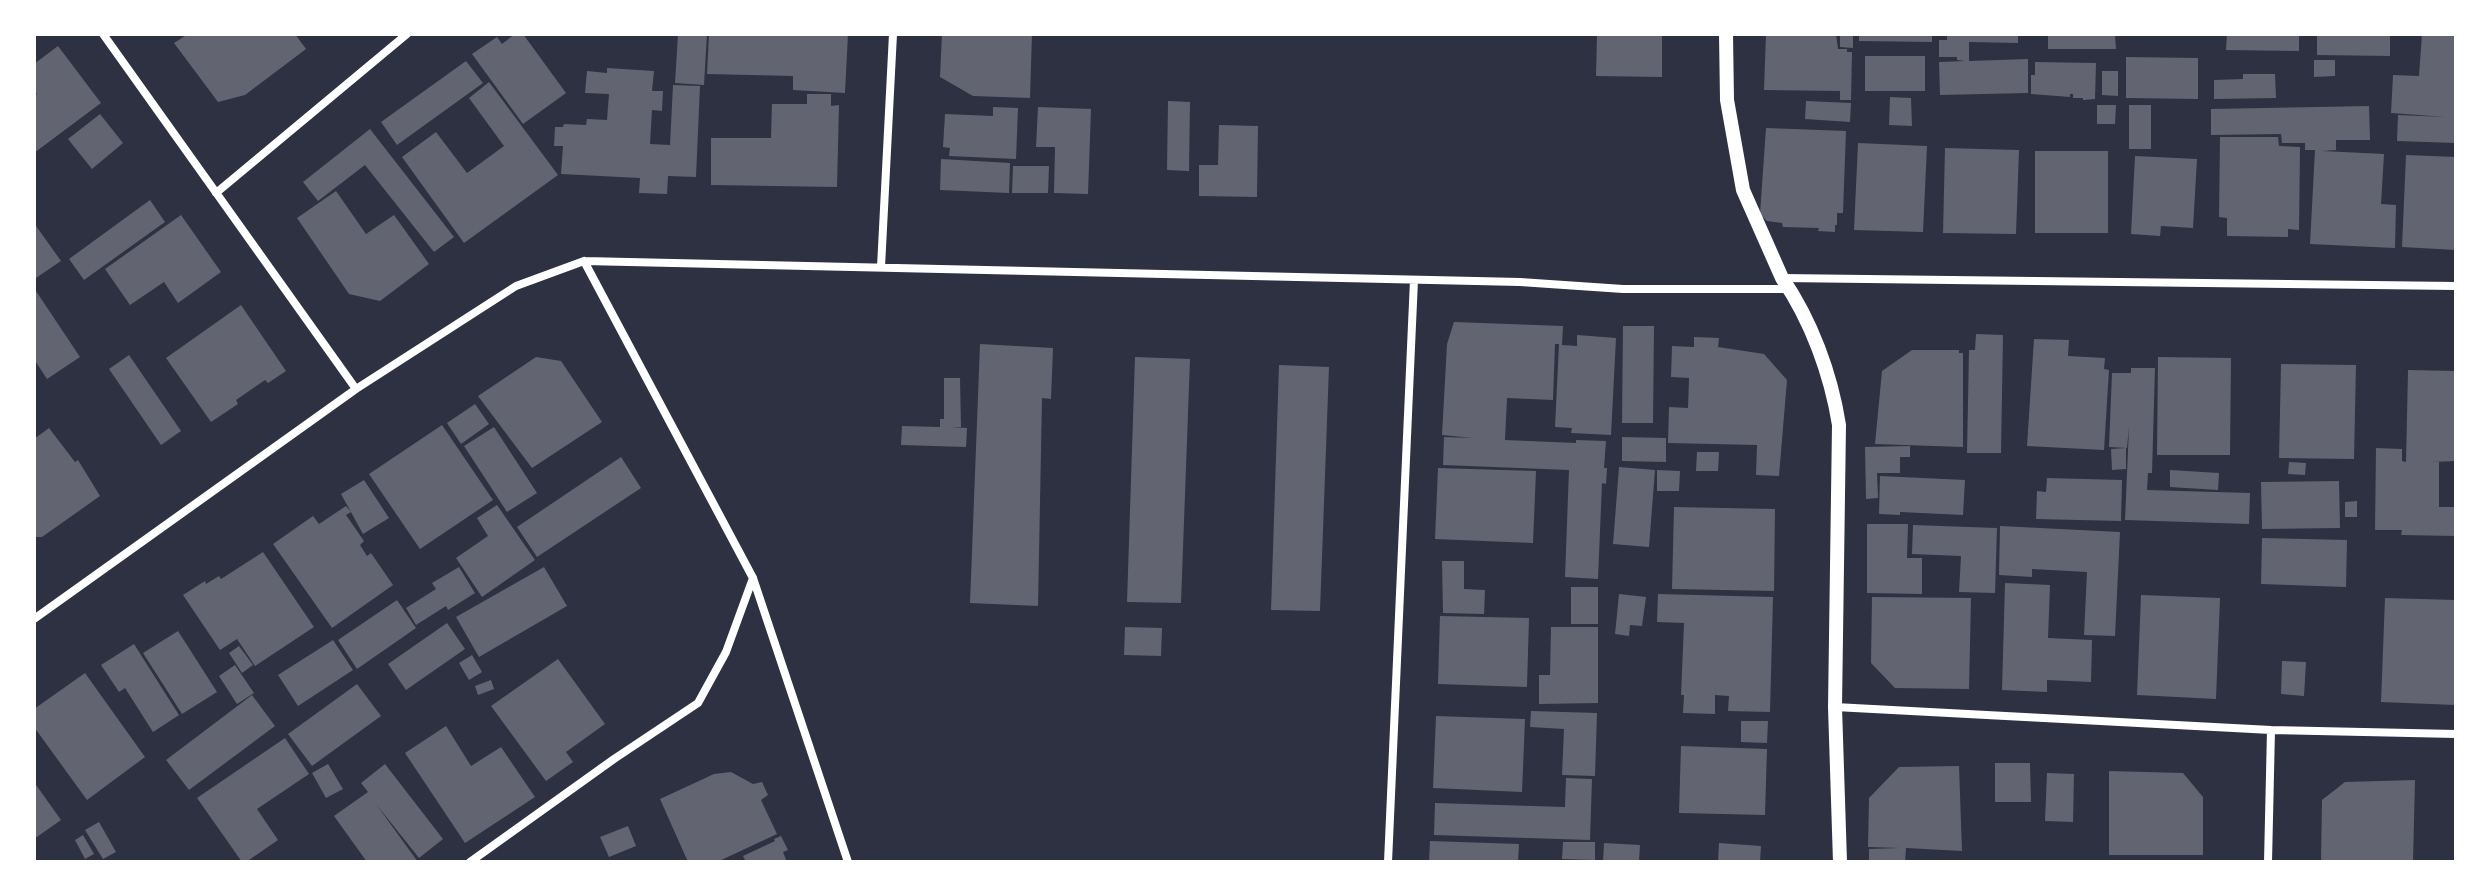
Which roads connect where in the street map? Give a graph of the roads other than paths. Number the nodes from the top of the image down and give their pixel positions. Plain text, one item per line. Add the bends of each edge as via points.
1 (103, 34) edge
2 (407, 34) edge
3 (893, 34) edge
4 (1726, 34) edge
5 (216, 193) junction
6 (584, 261) junction
7 (881, 267) junction
8 (1414, 280) junction
9 (1786, 283) junction
10 (2456, 286) edge
11 (356, 389) junction
12 (753, 578) junction
13 (34, 619) edge
14 (1835, 707) junction
15 (2271, 730) junction
16 (2456, 734) edge
17 (470, 862) edge
18 (848, 862) edge
19 (1388, 862) edge
20 (1840, 862) edge
21 (2268, 862) edge

1 - 5 street
2 - 5 street
3 - 7 street
4 - 9 street via 1727,100 1743,190
5 - 11 street
6 - 7 street
6 - 11 street via 516,286
6 - 12 street
7 - 8 street
8 - 9 street via 1623,289
8 - 19 street
9 - 10 street
9 - 14 street via 1834,389 1839,425
11 - 13 street
12 - 17 street via 726,652 698,703
12 - 18 street
14 - 15 street
14 - 20 street
15 - 16 street
15 - 21 street

